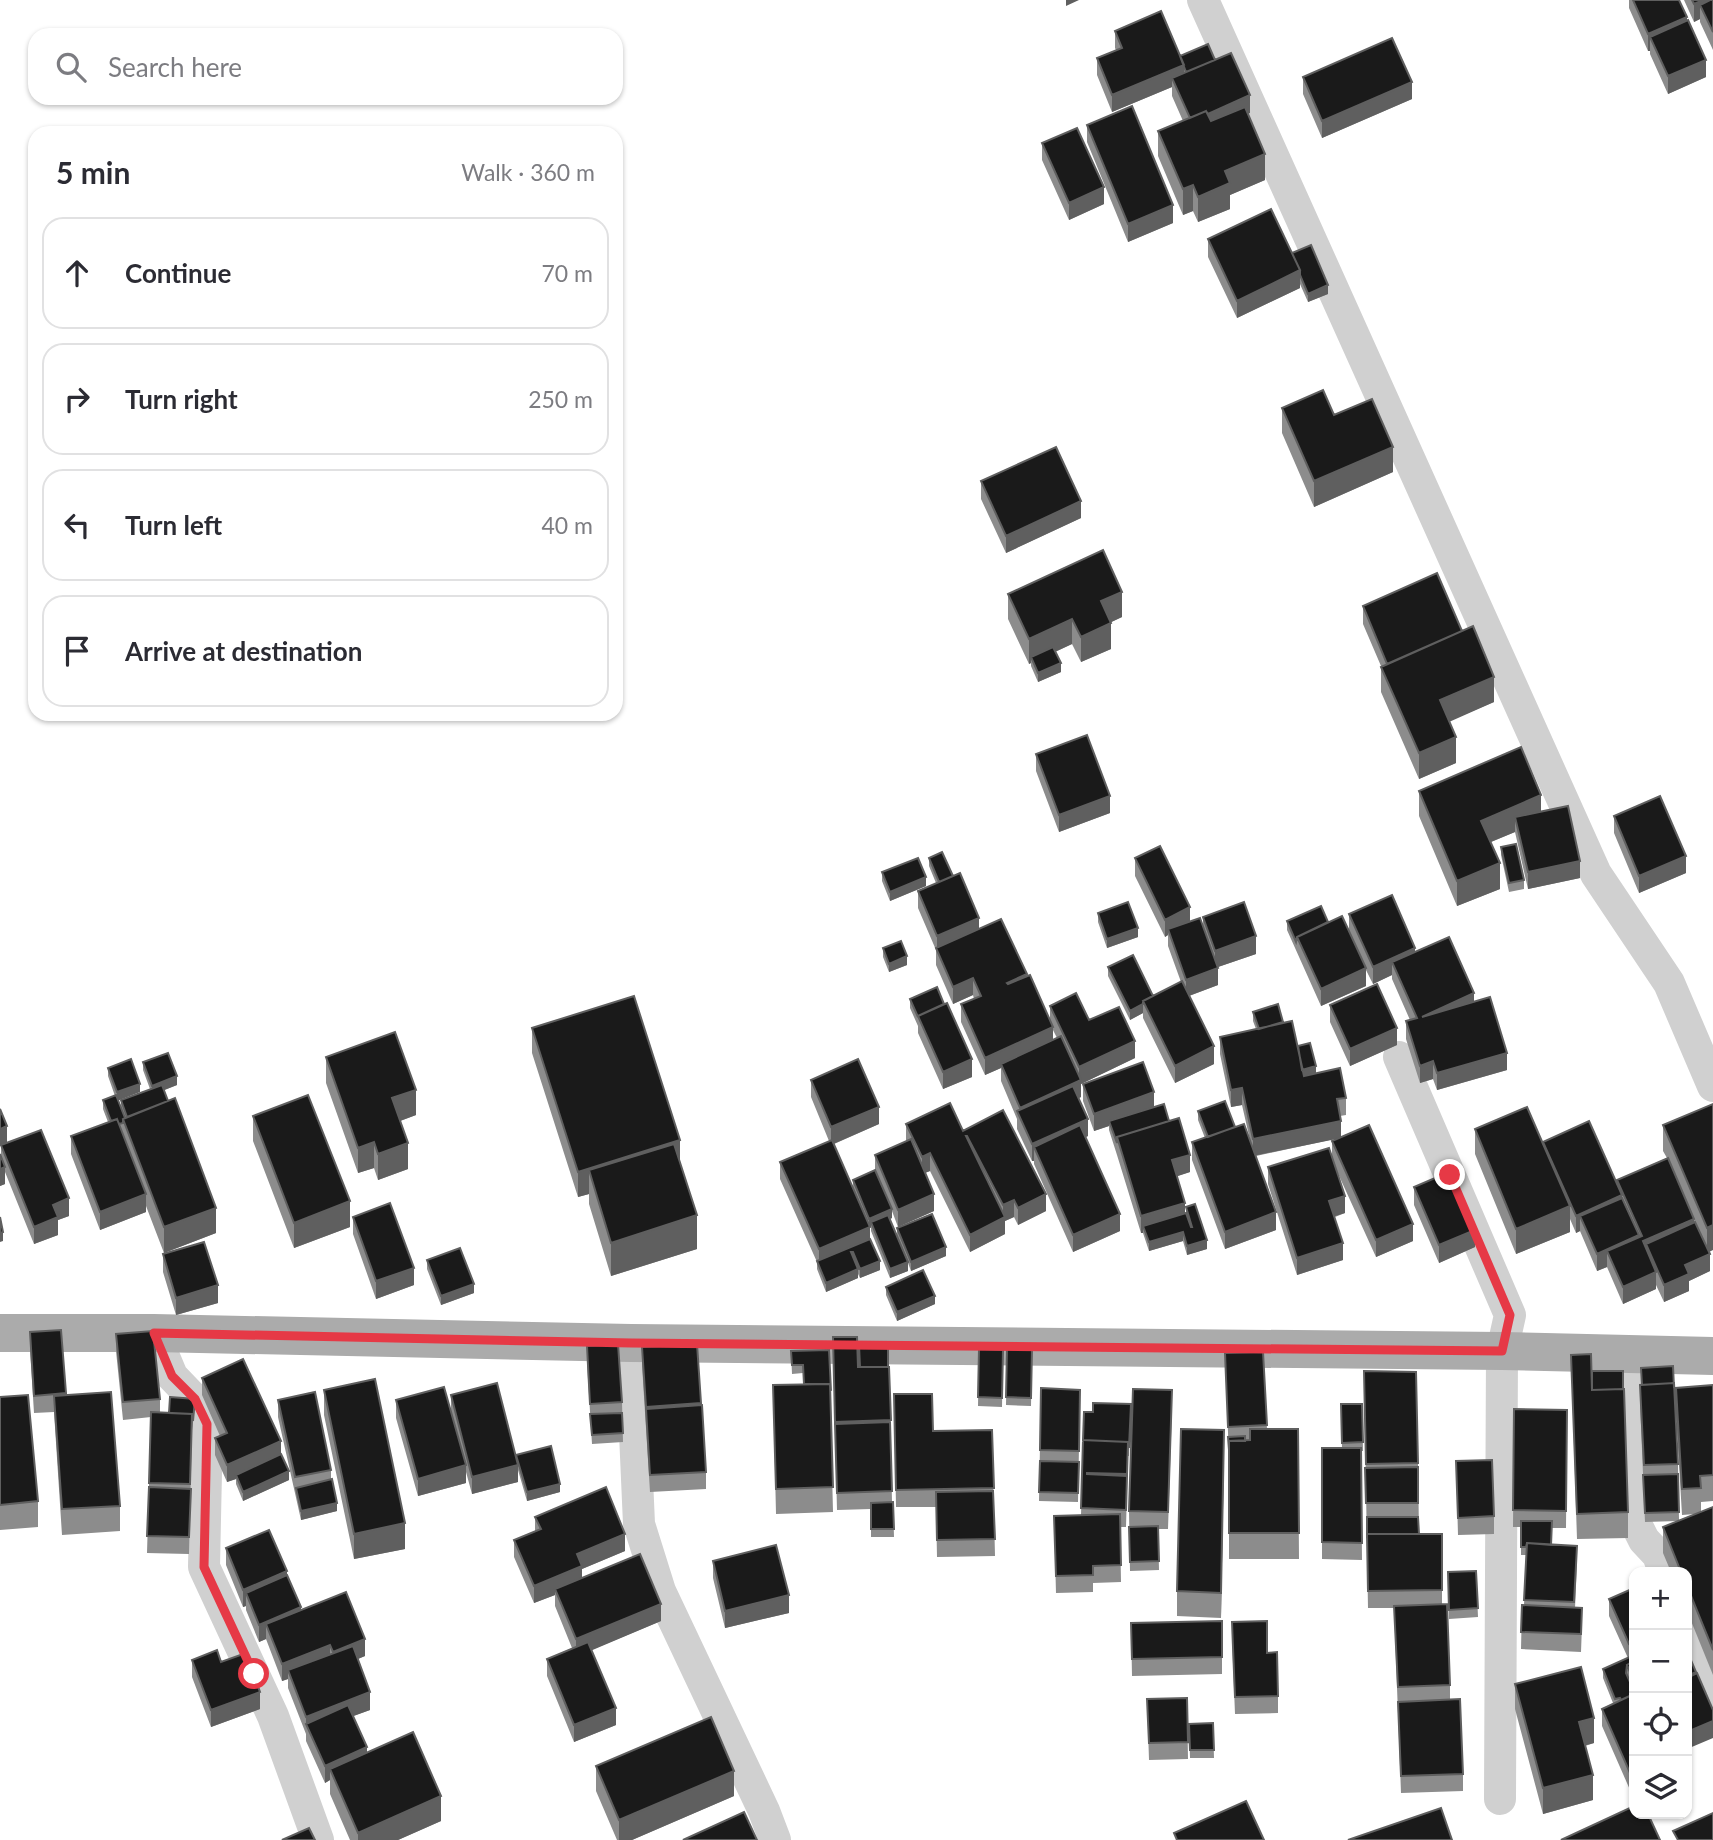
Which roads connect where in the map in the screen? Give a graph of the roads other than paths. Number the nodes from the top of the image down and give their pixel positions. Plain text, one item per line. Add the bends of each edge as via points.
1 (1203, 0) edge
2 (1399, 1057) dead end
3 (1713, 1086) edge
4 (0, 1333) edge
5 (154, 1333) junction
6 (631, 1343) junction
7 (1502, 1351) junction
8 (1628, 1354) junction
9 (1713, 1356) edge
10 (1662, 1567) edge
11 (1688, 1630) edge
12 (1713, 1694) edge
13 (1500, 1799) dead end
14 (318, 1840) edge
15 (775, 1840) edge

1 - 3 street via 1596,874 1669,983
2 - 7 street via 1510,1315
4 - 5 main road
5 - 6 main road
5 - 14 street via 172,1376 195,1399 207,1424 204,1567 273,1716
6 - 7 main road
6 - 15 street via 639,1524 660,1591
7 - 8 main road
7 - 13 street
8 - 9 main road
8 - 10 street via 1635,1522
11 - 12 street

